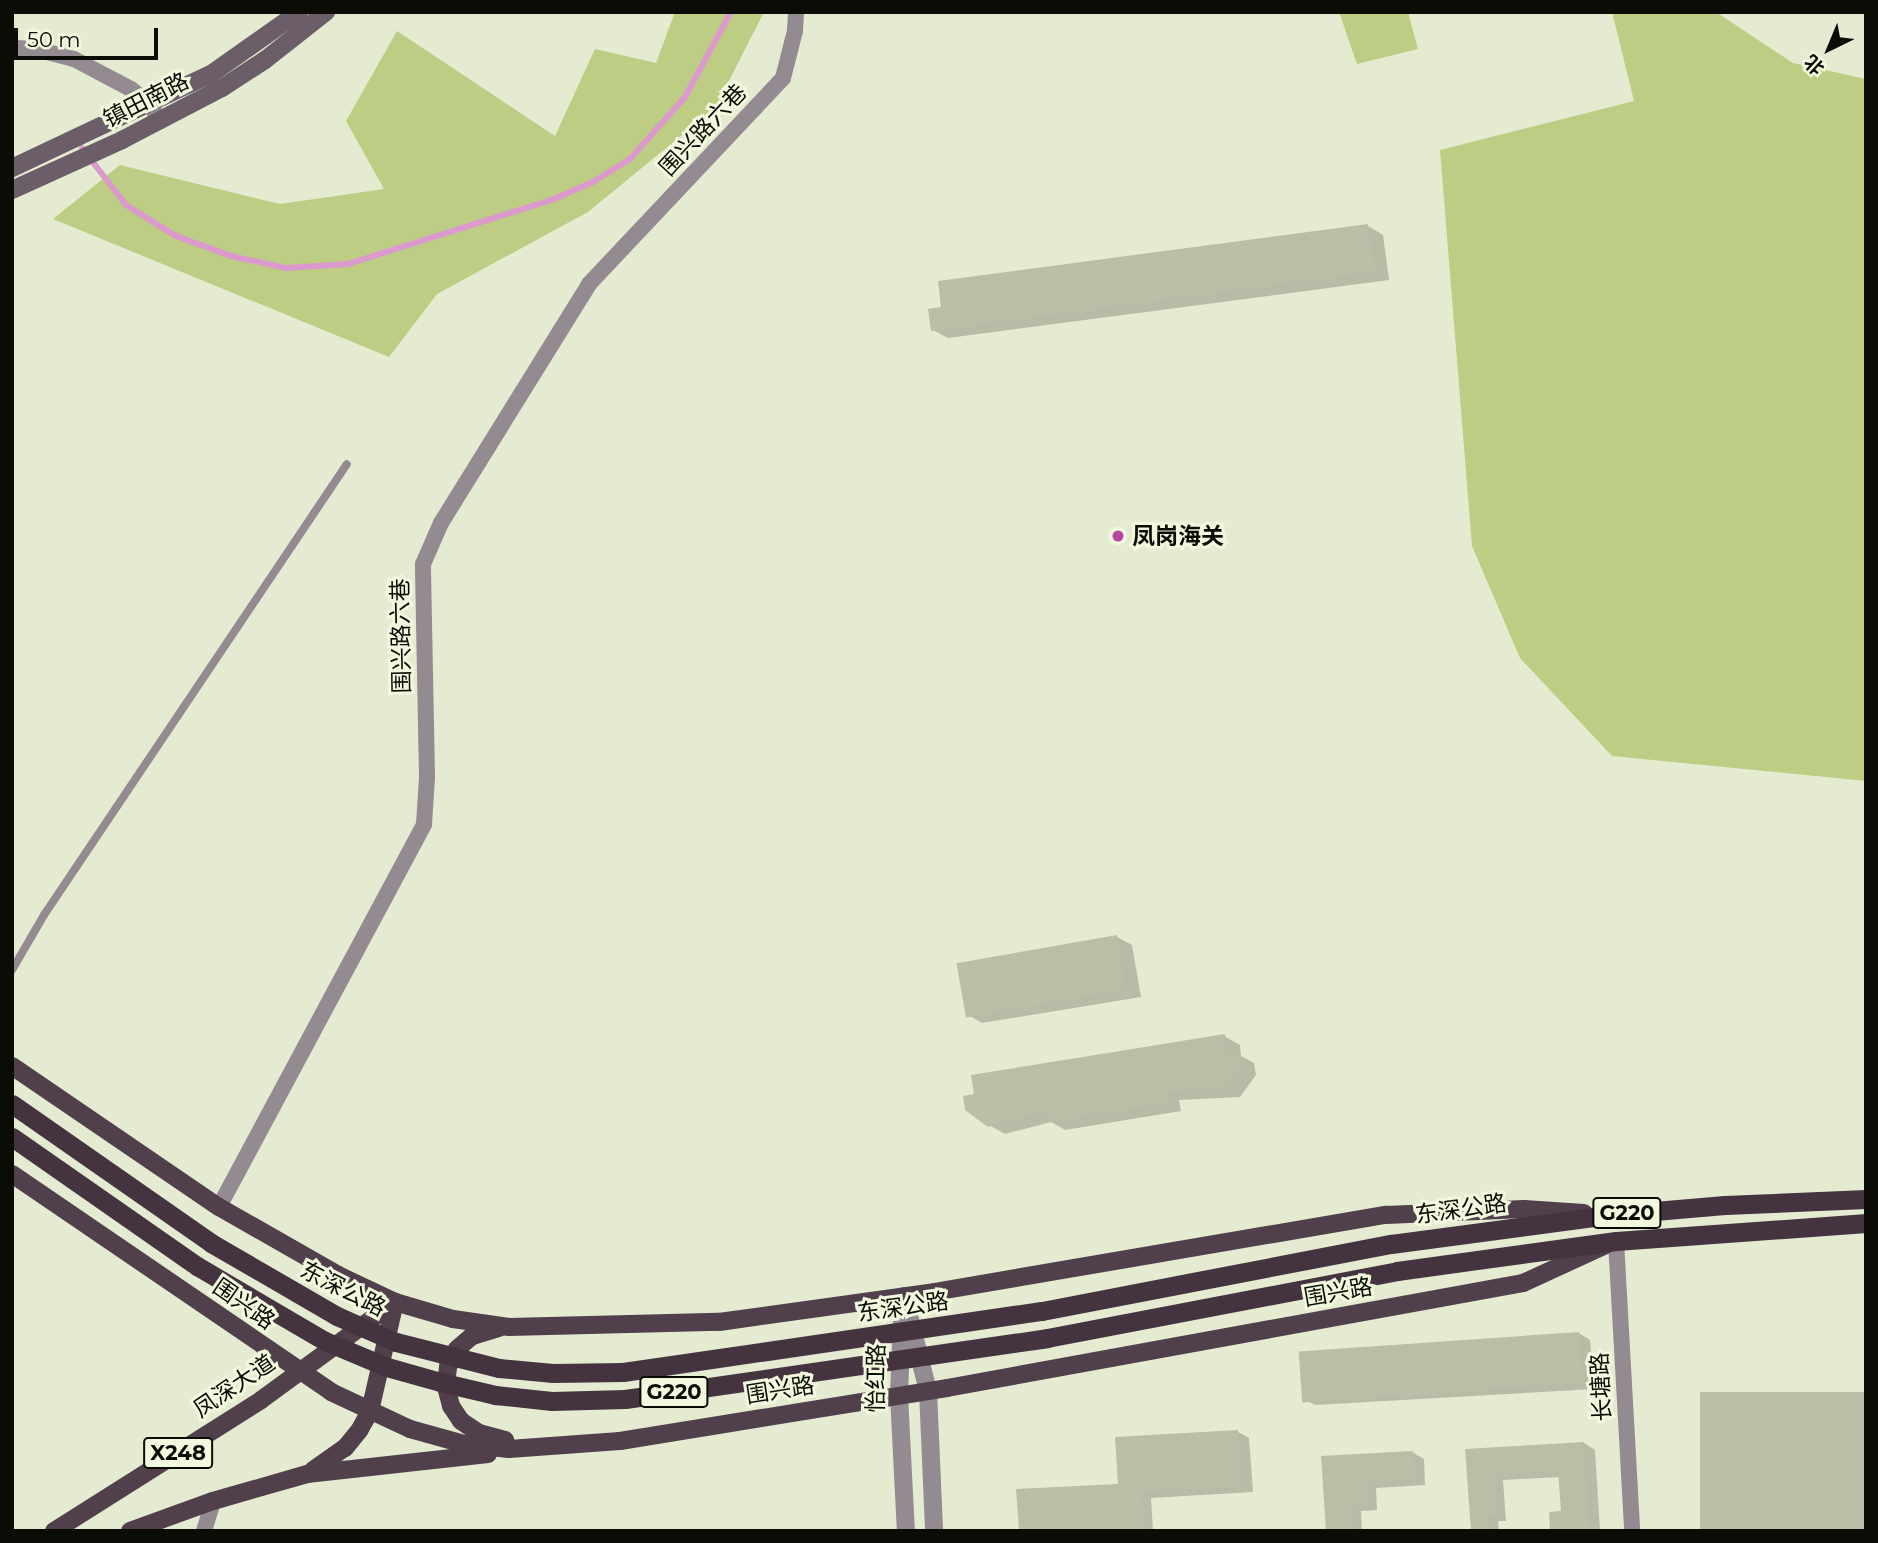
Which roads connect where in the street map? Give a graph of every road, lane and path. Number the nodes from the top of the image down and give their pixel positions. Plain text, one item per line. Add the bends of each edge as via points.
1 (299, 12) edge
2 (326, 12) edge
3 (796, 12) edge
4 (12, 48) edge
5 (150, 105) junction
6 (160, 121) junction
7 (12, 168) edge
8 (12, 190) edge
9 (346, 464) dead end
10 (12, 971) edge
11 (12, 1066) edge
12 (12, 1104) edge
13 (12, 1137) edge
14 (12, 1174) edge
15 (1866, 1199) edge
16 (219, 1207) junction
17 (1608, 1214) junction
18 (1866, 1223) edge
19 (1616, 1241) junction
20 (904, 1296) junction
21 (395, 1301) junction
22 (509, 1327) junction
23 (299, 1372) junction
24 (928, 1391) junction
25 (898, 1395) junction
26 (370, 1411) junction
27 (561, 1446) junction
28 (307, 1474) junction
29 (213, 1501) junction
30 (54, 1531) edge
31 (131, 1531) edge
32 (204, 1531) edge
33 (213, 1531) edge
34 (906, 1531) edge
35 (934, 1531) edge
36 (1632, 1531) edge

1 - 5 main road, 镇田南路 via 211,74
2 - 6 main road, 镇田南路 via 265,60
3 - 16 street, 围兴路六巷 via 783,78 589,284 440,523 422,564 424,824
4 - 5 street via 74,59 131,89
5 - 6 street
5 - 7 main road, 镇田南路
6 - 8 main road, 镇田南路
9 - 10 lane via 44,915
11 - 16 main road
12 - 17 highway, 东深公路 / G220, bridge via 211,1243 337,1316 396,1342 499,1368 540,1372 623,1372 1029,1313 1391,1244
13 - 19 highway, G220, bridge via 197,1266 325,1341 387,1367 440,1382 495,1395 552,1401 625,1399 1033,1340 1396,1272
14 - 23 main road, 围兴路
15 - 17 highway, 东深公路 / G220
16 - 21 main road via 326,1269
17 - 20 main road via 1524,1209 1386,1215
18 - 19 highway, G220
19 - 24 main road, 围兴路 via 1523,1283
19 - 36 street, 长塘路
20 - 22 main road via 719,1322
20 - 24 street, 怡红路
20 - 25 street, 怡红路
21 - 22 main road via 453,1319
21 - 23 main road, X248
21 - 26 main road, X248
22 - 27 main road via 472,1336 457,1349 448,1367 446,1387 451,1406 461,1421 497,1440
23 - 26 main road, 围兴路
23 - 30 main road, 凤深大道 / X248
24 - 25 main road, 围兴路
24 - 35 street, 怡红路
25 - 27 main road, 围兴路 via 620,1441
25 - 34 street, 怡红路
26 - 27 main road, 围兴路 via 410,1429 464,1444 509,1449
26 - 28 main road, X248 via 345,1448
27 - 28 main road
28 - 29 main road, X248
29 - 31 main road, X248
29 - 32 street
29 - 33 street

